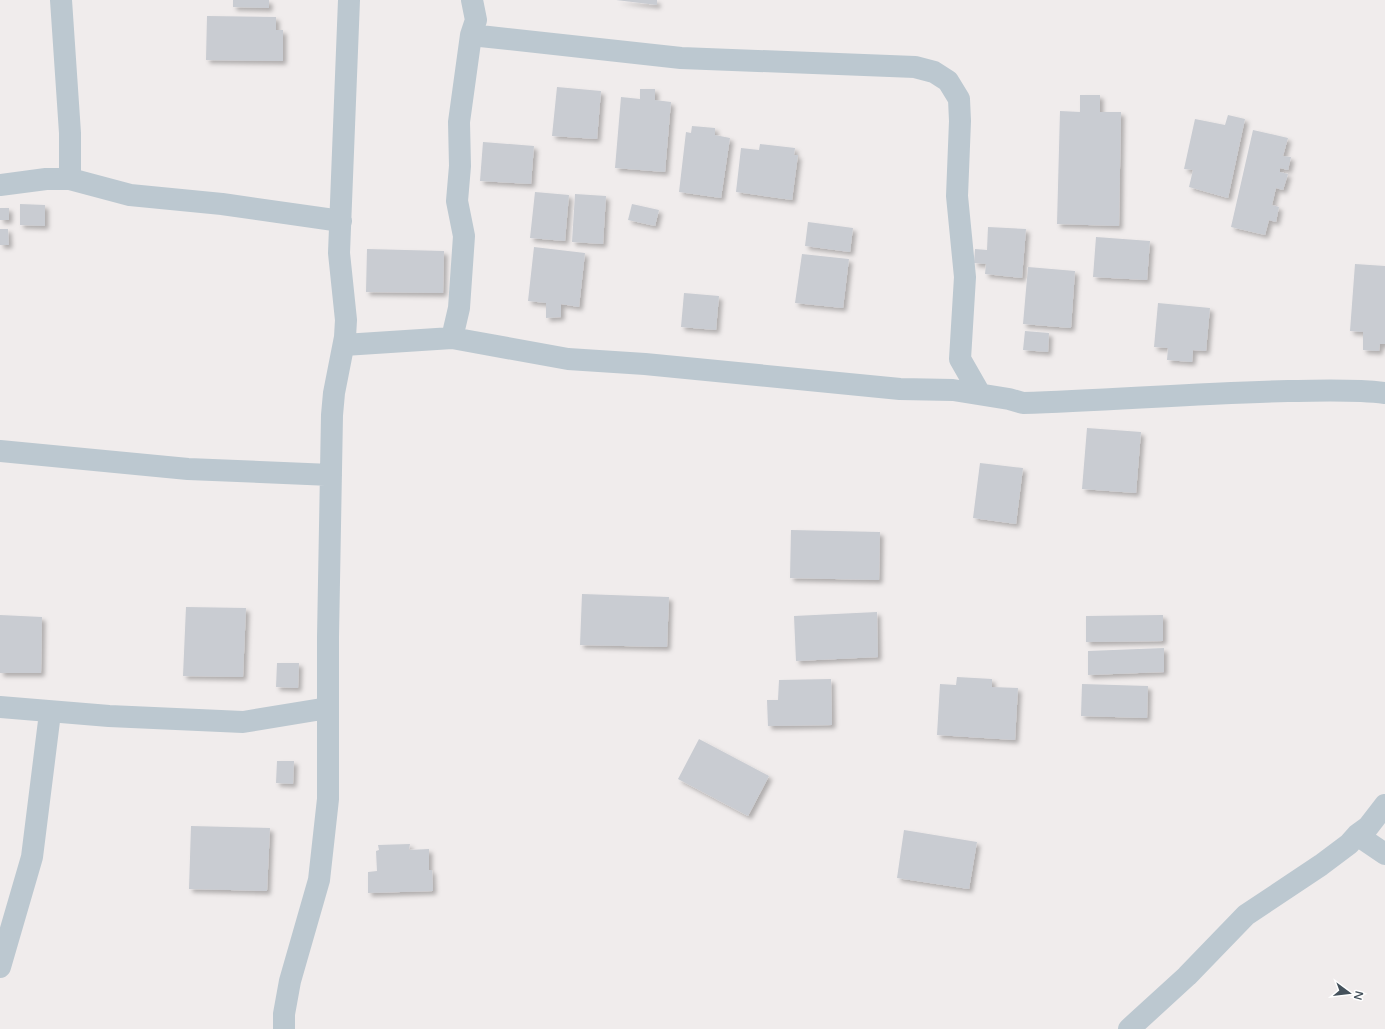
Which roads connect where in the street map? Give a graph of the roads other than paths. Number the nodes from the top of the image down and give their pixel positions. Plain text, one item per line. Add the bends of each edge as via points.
1 (61, 0) edge
2 (349, 0) edge
3 (472, 0) edge
4 (471, 35) junction
5 (70, 179) junction
6 (0, 185) edge
7 (341, 222) junction
8 (452, 338) junction
9 (344, 345) junction
10 (960, 359) junction
11 (930, 389) junction
12 (1385, 393) edge
13 (980, 394) junction
14 (0, 451) edge
15 (331, 475) junction
16 (0, 707) edge
17 (328, 708) junction
18 (50, 712) junction
19 (1385, 805) edge
20 (1357, 835) junction
21 (1385, 854) edge
22 (0, 967) edge
23 (284, 1029) edge
24 (1130, 1029) edge

1 - 5 street via 70,133
2 - 7 street
3 - 4 street via 476,20
4 - 8 street via 459,122 460,166 456,201 464,236 459,308
4 - 10 street via 681,58 915,67 934,72 948,81 958,95 960,121 957,196 965,277
5 - 6 street via 46,179
5 - 7 street via 130,194 222,204
7 - 9 street via 339,253 346,320
8 - 9 street
8 - 11 street via 568,359 900,389
9 - 15 street via 334,393
10 - 11 street
10 - 13 street
11 - 13 street
12 - 13 street via 1356,390 1224,392 1120,400 1023,403
14 - 15 street via 188,469
15 - 17 street
16 - 18 street
17 - 18 street via 243,722
17 - 23 street via 328,799 319,880 290,981
18 - 22 street via 32,857
19 - 20 street via 1368,827
20 - 21 street
20 - 24 street via 1321,865 1246,915 1187,976

